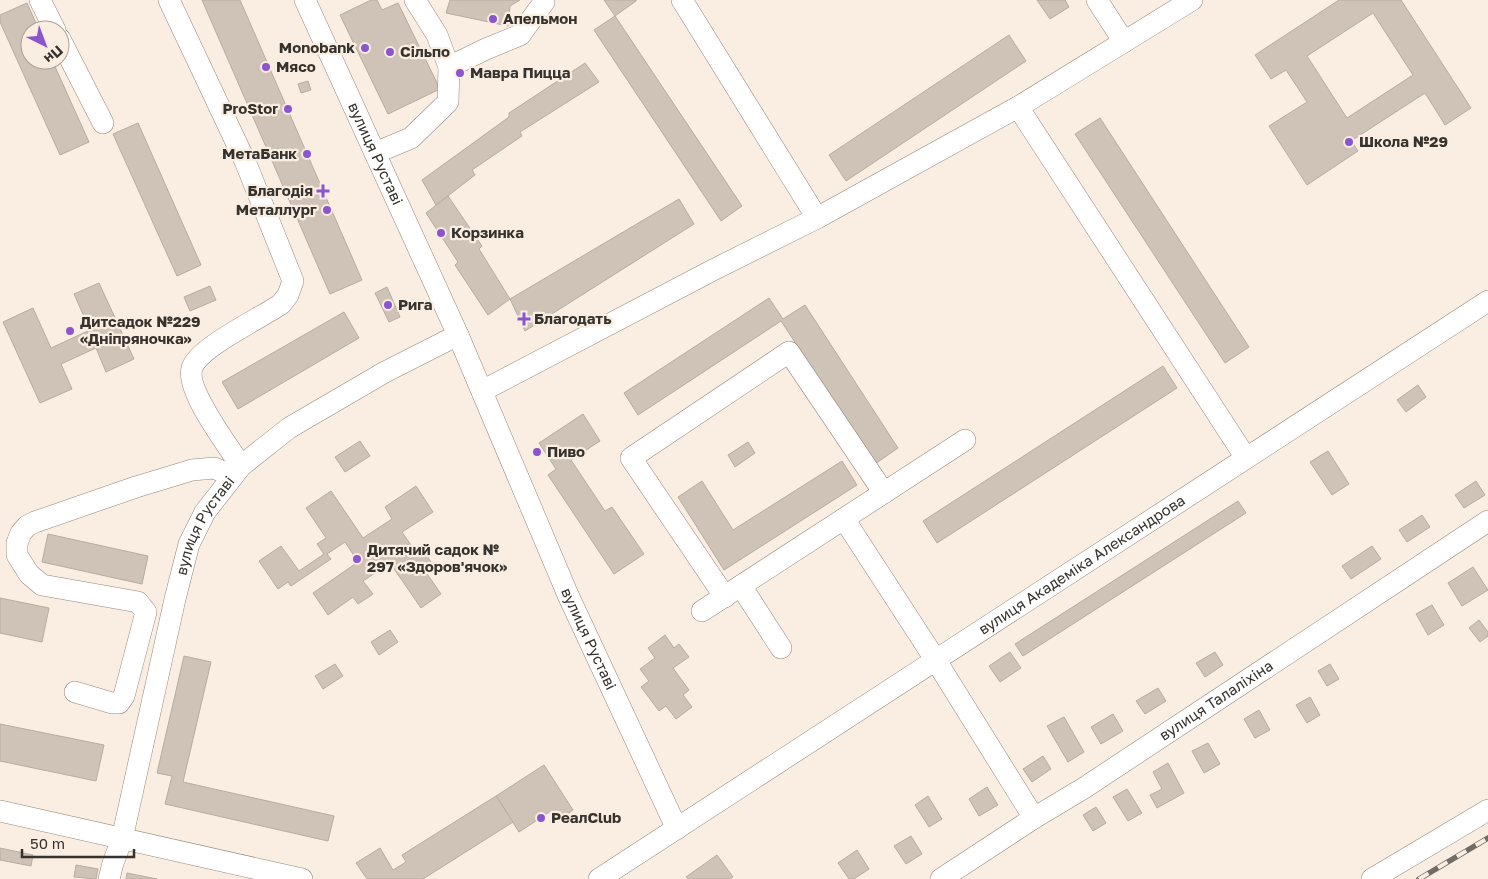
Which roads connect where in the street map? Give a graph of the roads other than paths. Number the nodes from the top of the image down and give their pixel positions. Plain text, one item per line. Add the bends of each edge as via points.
1 (40, 0) edge
2 (169, 0) edge
3 (306, 0) edge
4 (415, 0) edge
5 (543, 0) edge
6 (682, 0) edge
7 (1097, 0) edge
8 (1192, 0) edge
9 (51, 20) edge
10 (1124, 42) junction
11 (70, 59) edge
12 (449, 67) junction
13 (1018, 107) junction
14 (103, 123) dead end
15 (375, 153) junction
16 (817, 218) junction
17 (1488, 301) edge
18 (458, 335) junction
19 (482, 391) junction
20 (965, 440) dead end
21 (1246, 458) junction
22 (237, 471) junction
23 (884, 493) junction
24 (844, 519) junction
25 (1488, 521) edge
26 (733, 592) junction
27 (702, 611) dead end
28 (781, 648) dead end
29 (935, 659) junction
30 (75, 692) dead end
31 (1488, 810) edge
32 (0, 811) edge
33 (1034, 818) junction
34 (677, 829) junction
35 (122, 839) junction
36 (110, 879) edge
37 (302, 879) edge
38 (599, 879) edge
39 (941, 879) edge
40 (1372, 879) edge

1 - 9 street
2 - 22 street via 245,161 293,281 281,304 221,340 192,367 197,396
3 - 15 street, вулиця Руставі
4 - 12 street via 437,35
5 - 12 street via 520,34
6 - 16 street
7 - 10 street
8 - 10 street
10 - 13 street
11 - 14 street
12 - 15 street via 448,102 410,138
13 - 16 street
13 - 21 street
15 - 18 street, вулиця Руставі
16 - 19 street
17 - 21 street, вулиця Академіка Александрова
18 - 19 street, вулиця Руставі
18 - 22 street, вулиця Руставі via 385,372 289,428
19 - 34 street, вулиця Руставі via 568,595
20 - 23 street
21 - 29 street, вулиця Академіка Александрова
22 - 30 street via 192,470 35,522 21,533 17,555 29,574 42,585 138,602 146,612 124,696 119,703
22 - 35 street, вулиця Руставі via 206,512 189,544
23 - 24 street
23 - 26 street via 789,352 631,458
24 - 26 street
24 - 29 street
25 - 33 street, вулиця Талаліхіна
26 - 27 street
26 - 28 street
29 - 33 street
29 - 34 street, вулиця Академіка Александрова
31 - 40 street
32 - 35 street
33 - 39 street, вулиця Талаліхіна
34 - 38 street, вулиця Академіка Александрова
35 - 36 street, вулиця Руставі
35 - 37 street

